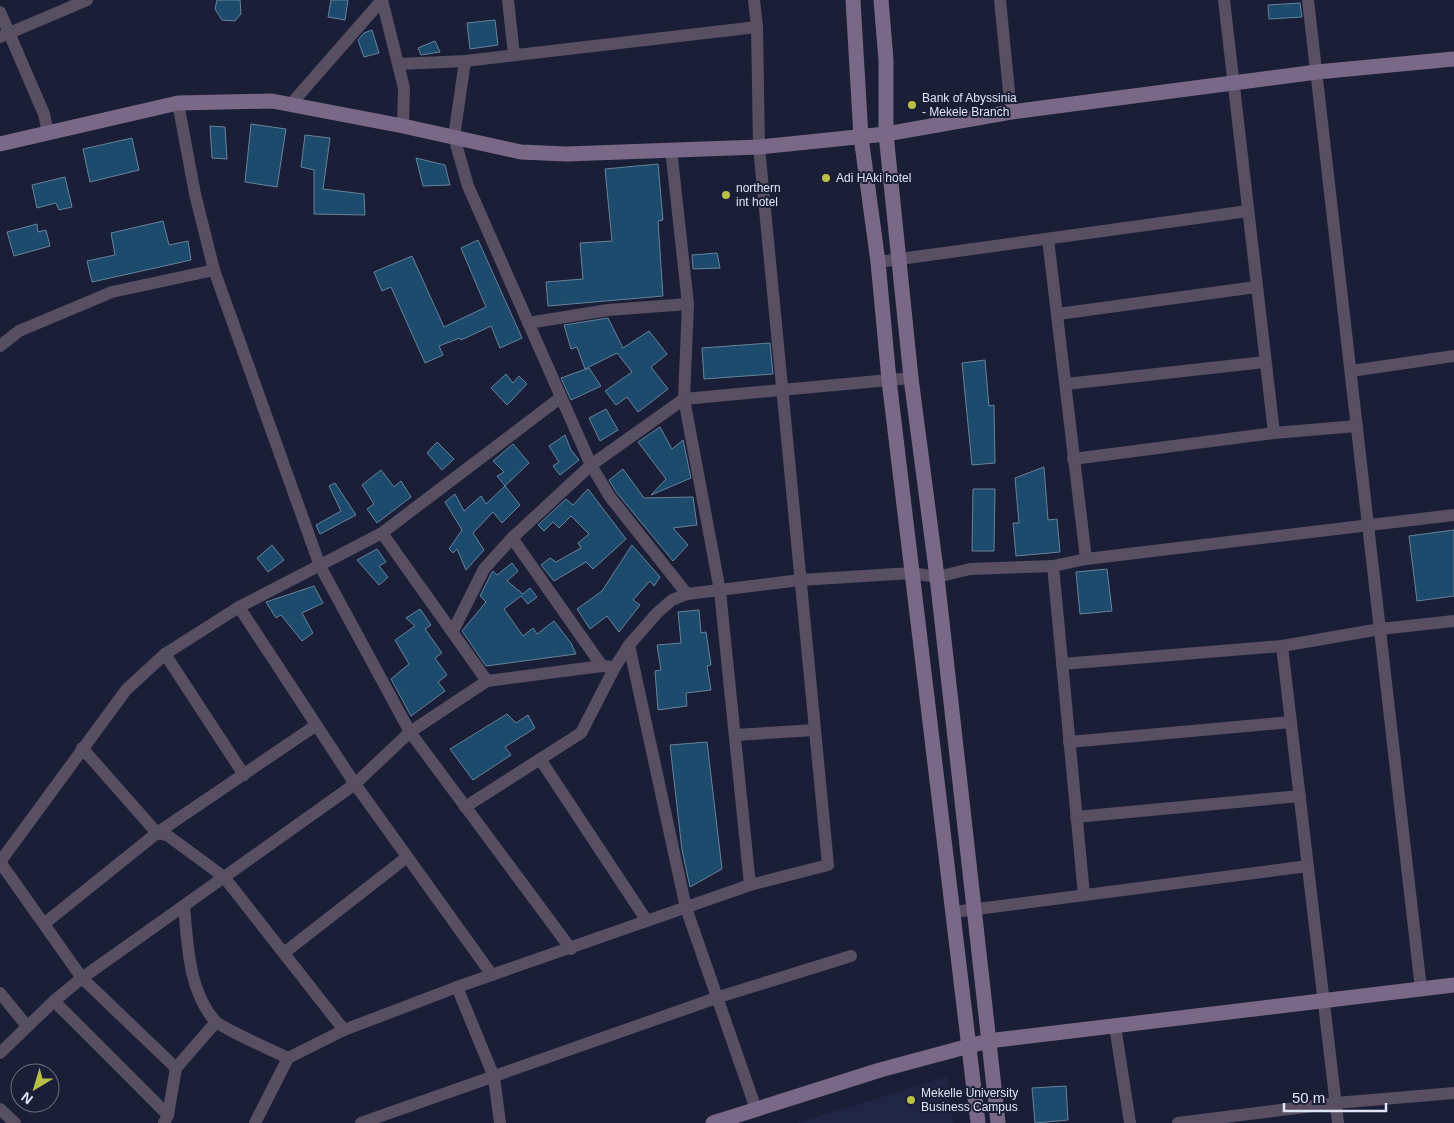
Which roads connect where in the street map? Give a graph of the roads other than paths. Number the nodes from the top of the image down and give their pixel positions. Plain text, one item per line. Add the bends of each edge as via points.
1 (87, 0) edge
2 (382, 0) edge
3 (508, 0) edge
4 (754, 0) edge
5 (853, 0) edge
6 (880, 0) edge
7 (1000, 0) edge
8 (1224, 0) edge
9 (1308, 0) edge
10 (0, 12) edge
11 (757, 28) junction
12 (5, 35) edge
13 (514, 55) junction
14 (1454, 59) edge
15 (465, 61) junction
16 (399, 64) junction
17 (1316, 72) junction
18 (1234, 82) junction
19 (178, 103) junction
20 (291, 104) junction
21 (1011, 112) junction
22 (403, 126) junction
23 (48, 133) junction
24 (886, 134) junction
25 (454, 137) junction
26 (862, 137) junction
27 (0, 144) edge
28 (759, 147) junction
29 (670, 149) junction
30 (1248, 211) junction
31 (1048, 239) junction
32 (901, 258) junction
33 (878, 262) junction
34 (214, 270) junction
35 (1256, 287) junction
36 (688, 304) junction
37 (1058, 314) junction
38 (528, 323) junction
39 (0, 346) edge
40 (1454, 356) edge
41 (1265, 362) junction
42 (1350, 372) junction
43 (911, 378) junction
44 (888, 380) junction
45 (1066, 384) junction
46 (782, 390) junction
47 (560, 398) junction
48 (684, 399) junction
49 (1357, 426) junction
50 (1274, 433) junction
51 (1073, 459) junction
52 (592, 465) junction
53 (1454, 515) edge
54 (1368, 524) junction
55 (382, 533) junction
56 (512, 538) junction
57 (1086, 559) junction
58 (320, 566) junction
59 (1053, 566) junction
60 (912, 572) junction
61 (937, 577) junction
62 (800, 580) junction
63 (720, 591) junction
64 (687, 594) junction
65 (239, 607) junction
66 (1454, 621) edge
67 (1380, 629) junction
68 (453, 632) junction
69 (629, 645) junction
70 (1282, 646) junction
71 (165, 654) junction
72 (1062, 664) junction
73 (608, 666) junction
74 (487, 681) junction
75 (954, 721) junction
76 (930, 722) junction
77 (1291, 722) junction
78 (315, 726) junction
79 (815, 730) junction
80 (410, 732) junction
81 (735, 735) junction
82 (1069, 742) junction
83 (82, 748) junction
84 (540, 759) junction
85 (244, 775) junction
86 (354, 784) junction
87 (1300, 796) junction
88 (465, 807) junction
89 (1076, 817) junction
90 (157, 833) junction
91 (407, 857) junction
92 (0, 862) edge
93 (1308, 866) junction
94 (224, 877) junction
95 (750, 885) junction
96 (1084, 895) junction
97 (184, 907) junction
98 (686, 908) junction
99 (974, 908) junction
100 (954, 912) junction
101 (647, 921) junction
102 (45, 922) junction
103 (571, 949) junction
104 (284, 954) junction
105 (851, 956) dead end
106 (492, 975) junction
107 (82, 978) junction
108 (1454, 985) edge
109 (457, 987) junction
110 (1421, 988) junction
111 (0, 993) edge
112 (719, 998) junction
113 (54, 1001) junction
114 (1324, 1001) junction
115 (216, 1022) junction
116 (27, 1026) junction
117 (1115, 1026) junction
118 (344, 1030) junction
119 (988, 1041) junction
120 (969, 1047) junction
121 (0, 1053) edge
122 (288, 1058) junction
123 (176, 1068) junction
124 (494, 1077) junction
125 (1454, 1093) edge
126 (1336, 1103) junction
127 (0, 1109) edge
128 (756, 1109) junction
129 (1277, 1117) edge
130 (166, 1119) edge
131 (1202, 1121) edge
132 (15, 1123) edge
133 (255, 1123) edge
134 (361, 1123) edge
135 (500, 1123) edge
136 (713, 1123) edge
137 (978, 1123) edge
138 (998, 1123) edge
139 (1130, 1123) edge
140 (1178, 1123) edge
141 (1338, 1123) edge

1 - 12 street
2 - 16 street
2 - 20 street
3 - 13 street
4 - 11 street
5 - 26 street
6 - 24 street via 886,60
7 - 21 street
8 - 18 street
9 - 17 street
10 - 12 street
11 - 13 street
11 - 28 street
12 - 23 street via 44,114
13 - 15 street
14 - 17 street
15 - 16 street
15 - 25 street
16 - 22 street via 404,88
17 - 18 street
17 - 42 street
18 - 21 street
18 - 30 street
19 - 20 street via 264,101
19 - 23 street
19 - 34 street via 195,194
20 - 22 street
21 - 24 street
22 - 25 street
23 - 27 street
24 - 26 street
24 - 32 street
25 - 29 street via 530,152 566,154
25 - 38 street via 468,186
26 - 28 street
26 - 33 street
28 - 29 street
28 - 46 street
29 - 36 street
30 - 31 street
30 - 35 street
31 - 32 street
31 - 37 street
32 - 33 street
32 - 43 street
33 - 44 street
34 - 39 street via 112,292 19,331
34 - 58 street
35 - 37 street
35 - 41 street
36 - 38 street via 608,310
36 - 48 street
37 - 45 street
38 - 47 street
40 - 42 street
41 - 45 street
41 - 50 street
42 - 49 street
43 - 44 street
43 - 61 street
44 - 46 street
44 - 60 street
45 - 51 street
46 - 48 street
46 - 62 street
47 - 52 street
47 - 55 street
48 - 52 street
48 - 63 street
49 - 50 street
49 - 54 street
50 - 51 street
51 - 57 street
52 - 56 street
52 - 64 street via 610,497
53 - 54 street
54 - 57 street
54 - 67 street
55 - 58 street
55 - 68 street
56 - 68 street via 484,569
56 - 73 street
57 - 59 street
58 - 65 street
58 - 80 street
59 - 61 street via 970,569
59 - 72 street
60 - 61 street
60 - 62 street
60 - 76 street
61 - 75 street
62 - 63 street
62 - 79 street
63 - 64 street
63 - 81 street
64 - 69 street via 672,600 657,613
65 - 71 street
65 - 78 street
66 - 67 street
67 - 70 street
67 - 110 street
68 - 74 street
69 - 73 street
69 - 98 street
70 - 72 street
70 - 77 street
71 - 83 street via 126,690
71 - 85 street
72 - 82 street
73 - 74 street
73 - 84 street via 581,733
74 - 80 street
75 - 76 street
75 - 99 street
76 - 100 street
77 - 82 street
77 - 87 street
78 - 85 street
78 - 86 street
79 - 81 street
79 - 95 street via 828,865
80 - 86 street
80 - 88 street
81 - 95 street
82 - 89 street
83 - 90 street
83 - 92 street
84 - 88 street
84 - 101 street
85 - 90 street
86 - 91 street
86 - 94 street
87 - 89 street
87 - 93 street
88 - 103 street
89 - 96 street
90 - 94 street via 167,834
90 - 102 street
91 - 104 street
91 - 106 street
92 - 102 street
93 - 96 street
93 - 114 street
94 - 97 street
94 - 104 street
95 - 98 street
96 - 99 street
97 - 107 street
97 - 115 street via 189,961 199,995
98 - 101 street
98 - 112 street
99 - 100 street
99 - 119 street
100 - 120 street
101 - 103 street
102 - 107 street
103 - 106 street
104 - 118 street
105 - 112 street
106 - 109 street
107 - 113 street
107 - 123 street
108 - 110 street
109 - 118 street
109 - 124 street
110 - 114 street
111 - 116 street
112 - 124 street
112 - 128 street
113 - 116 street
113 - 130 street
114 - 117 street
114 - 126 street
115 - 122 street
115 - 123 street
116 - 121 street
117 - 119 street
117 - 139 street
118 - 122 street
119 - 120 street
119 - 138 street
120 - 128 street via 880,1070
120 - 137 street
122 - 133 street
123 - 130 street
124 - 134 street
124 - 135 street
125 - 126 street
126 - 129 street
126 - 141 street
127 - 132 street
128 - 136 street
129 - 131 street
131 - 140 street

